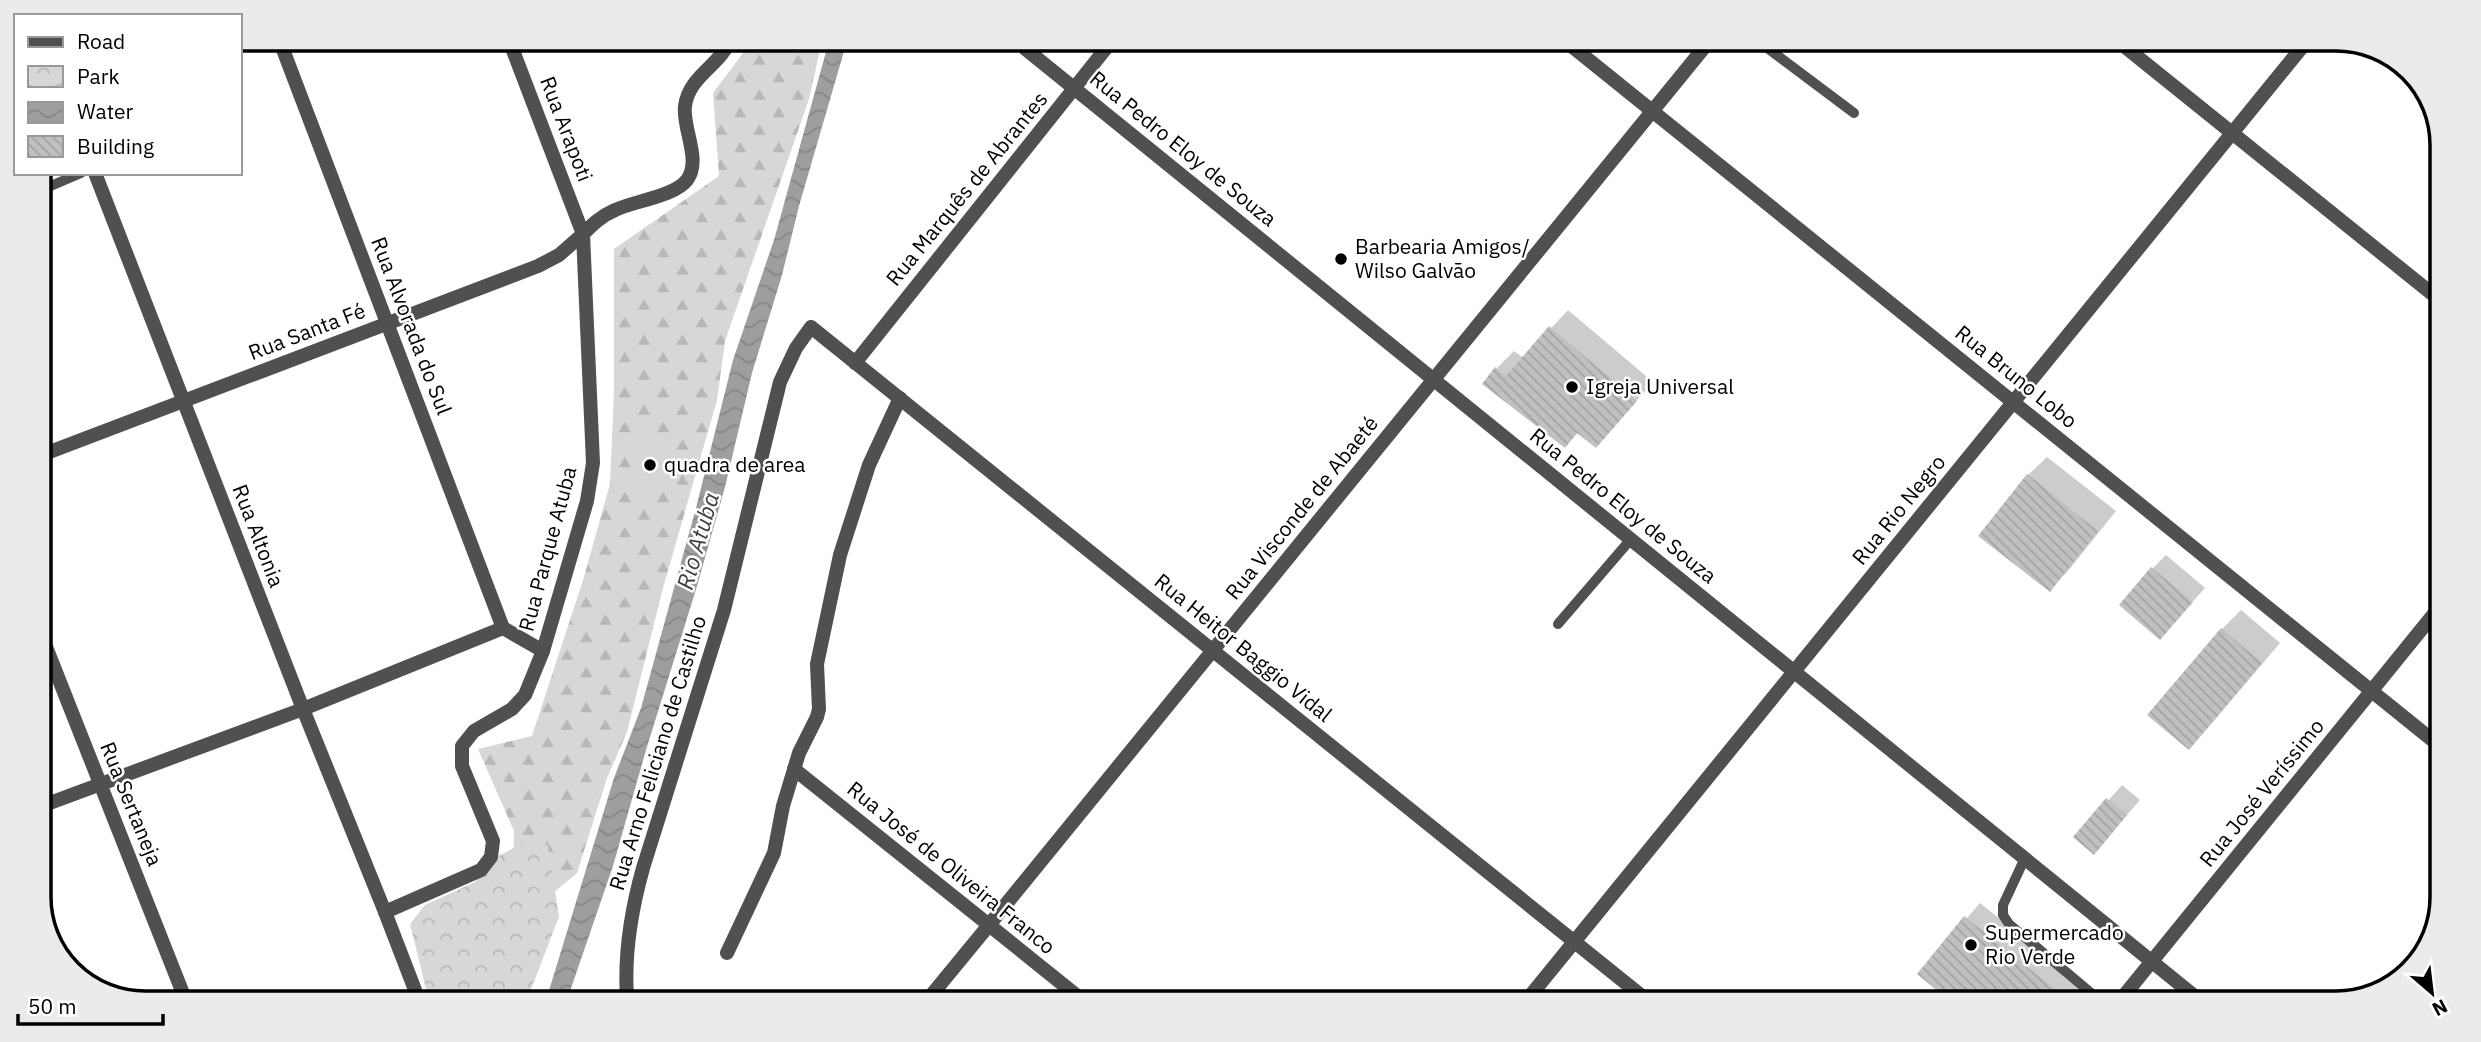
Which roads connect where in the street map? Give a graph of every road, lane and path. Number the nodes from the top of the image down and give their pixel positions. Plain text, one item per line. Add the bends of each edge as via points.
1 (284, 51) edge
2 (513, 51) edge
3 (723, 51) edge
4 (1028, 51) edge
5 (1104, 51) edge
6 (1578, 51) edge
7 (1701, 51) edge
8 (1771, 51) edge
9 (2130, 51) edge
10 (2299, 51) edge
11 (1074, 88) junction
12 (1652, 111) junction
13 (1854, 113) dead end
14 (2232, 133) junction
15 (76, 175) edge
16 (96, 175) edge
17 (51, 186) edge
18 (583, 234) junction
19 (2430, 292) edge
20 (387, 323) junction
21 (811, 327) joint
22 (855, 363) junction
23 (1434, 379) junction
24 (900, 398) junction
25 (183, 401) junction
26 (2014, 402) junction
27 (51, 451) edge
28 (1631, 539) junction
29 (2430, 619) edge
30 (1558, 624) dead end
31 (503, 628) junction
32 (1213, 650) junction
33 (542, 651) junction
34 (51, 659) edge
35 (1794, 671) junction
36 (2371, 691) junction
37 (303, 709) junction
38 (2430, 738) edge
39 (794, 769) junction
40 (100, 783) junction
41 (51, 802) edge
42 (2025, 858) junction
43 (385, 912) junction
44 (989, 925) junction
45 (1574, 942) junction
46 (727, 953) dead end
47 (2152, 961) junction
48 (182, 991) edge
49 (415, 991) edge
50 (626, 991) edge
51 (935, 991) edge
52 (1072, 991) edge
53 (1534, 991) edge
54 (1635, 991) edge
55 (2089, 991) edge
56 (2128, 991) edge
57 (2188, 991) edge

1 - 20 street, Rua Alvorada do Sul
2 - 18 street, Rua Arapoti
3 - 18 street via 689,90 684,108 692,165 687,179 675,189 613,211
4 - 11 street, Rua Pedro Eloy de Souza
5 - 11 street, Rua Marquês de Abrantes
6 - 12 street, Rua Bruno Lobo
7 - 12 street, Rua Visconde de Abaeté
8 - 13 lane
9 - 14 street
10 - 14 street, Rua Rio Negro
11 - 22 street, Rua Marquês de Abrantes
11 - 23 street, Rua Pedro Eloy de Souza
12 - 23 street, Rua Visconde de Abaeté
12 - 26 street, Rua Bruno Lobo
14 - 19 street
14 - 26 street, Rua Rio Negro
15 - 17 lane
16 - 25 street, Rua Altonia
18 - 20 street, Rua Santa Fé via 538,266
18 - 33 street, Rua Parque Atuba via 593,463 587,501
20 - 25 street, Rua Santa Fé
20 - 31 street, Rua Alvorada do Sul
21 - 22 street, Rua Heitor Baggio Vidal
21 - 50 street, Rua Arno Feliciano de Castilho via 779,382 724,610 636,894 626,952
22 - 24 street, Rua Heitor Baggio Vidal
23 - 28 street, Rua Pedro Eloy de Souza
23 - 32 street, Rua Visconde de Abaeté
24 - 32 street, Rua Heitor Baggio Vidal
24 - 39 street via 851,516 817,664 819,709
25 - 27 street, Rua Santa Fé
25 - 37 street, Rua Altonia
26 - 35 street, Rua Rio Negro
26 - 36 street, Rua Bruno Lobo
28 - 30 lane
28 - 35 street, Rua Pedro Eloy de Souza
29 - 36 street, Rua José Veríssimo
31 - 33 street
31 - 37 street
32 - 44 street, Rua Visconde de Abaeté
32 - 45 street, Rua Heitor Baggio Vidal
33 - 43 street, Rua Parque Atuba via 525,695 512,709 474,731 462,746 462,766 493,841 491,857 481,870
34 - 40 street, Rua Sertaneja
35 - 42 street, Rua Pedro Eloy de Souza
35 - 45 street, Rua Rio Negro
36 - 38 street, Rua Bruno Lobo
36 - 47 street, Rua José Veríssimo
37 - 40 street
37 - 43 street, Rua Altonia
39 - 44 street, Rua José de Oliveira Franco
39 - 46 street via 774,853
40 - 41 street
40 - 48 street, Rua Sertaneja
42 - 47 street, Rua Pedro Eloy de Souza
42 - 55 lane via 2003,905 2003,915
43 - 49 street
44 - 51 street, Rua Visconde de Abaeté
44 - 52 street, Rua José de Oliveira Franco
45 - 53 street, Rua Rio Negro
45 - 54 street, Rua Heitor Baggio Vidal
47 - 56 street, Rua José Veríssimo
47 - 57 street, Rua Pedro Eloy de Souza

